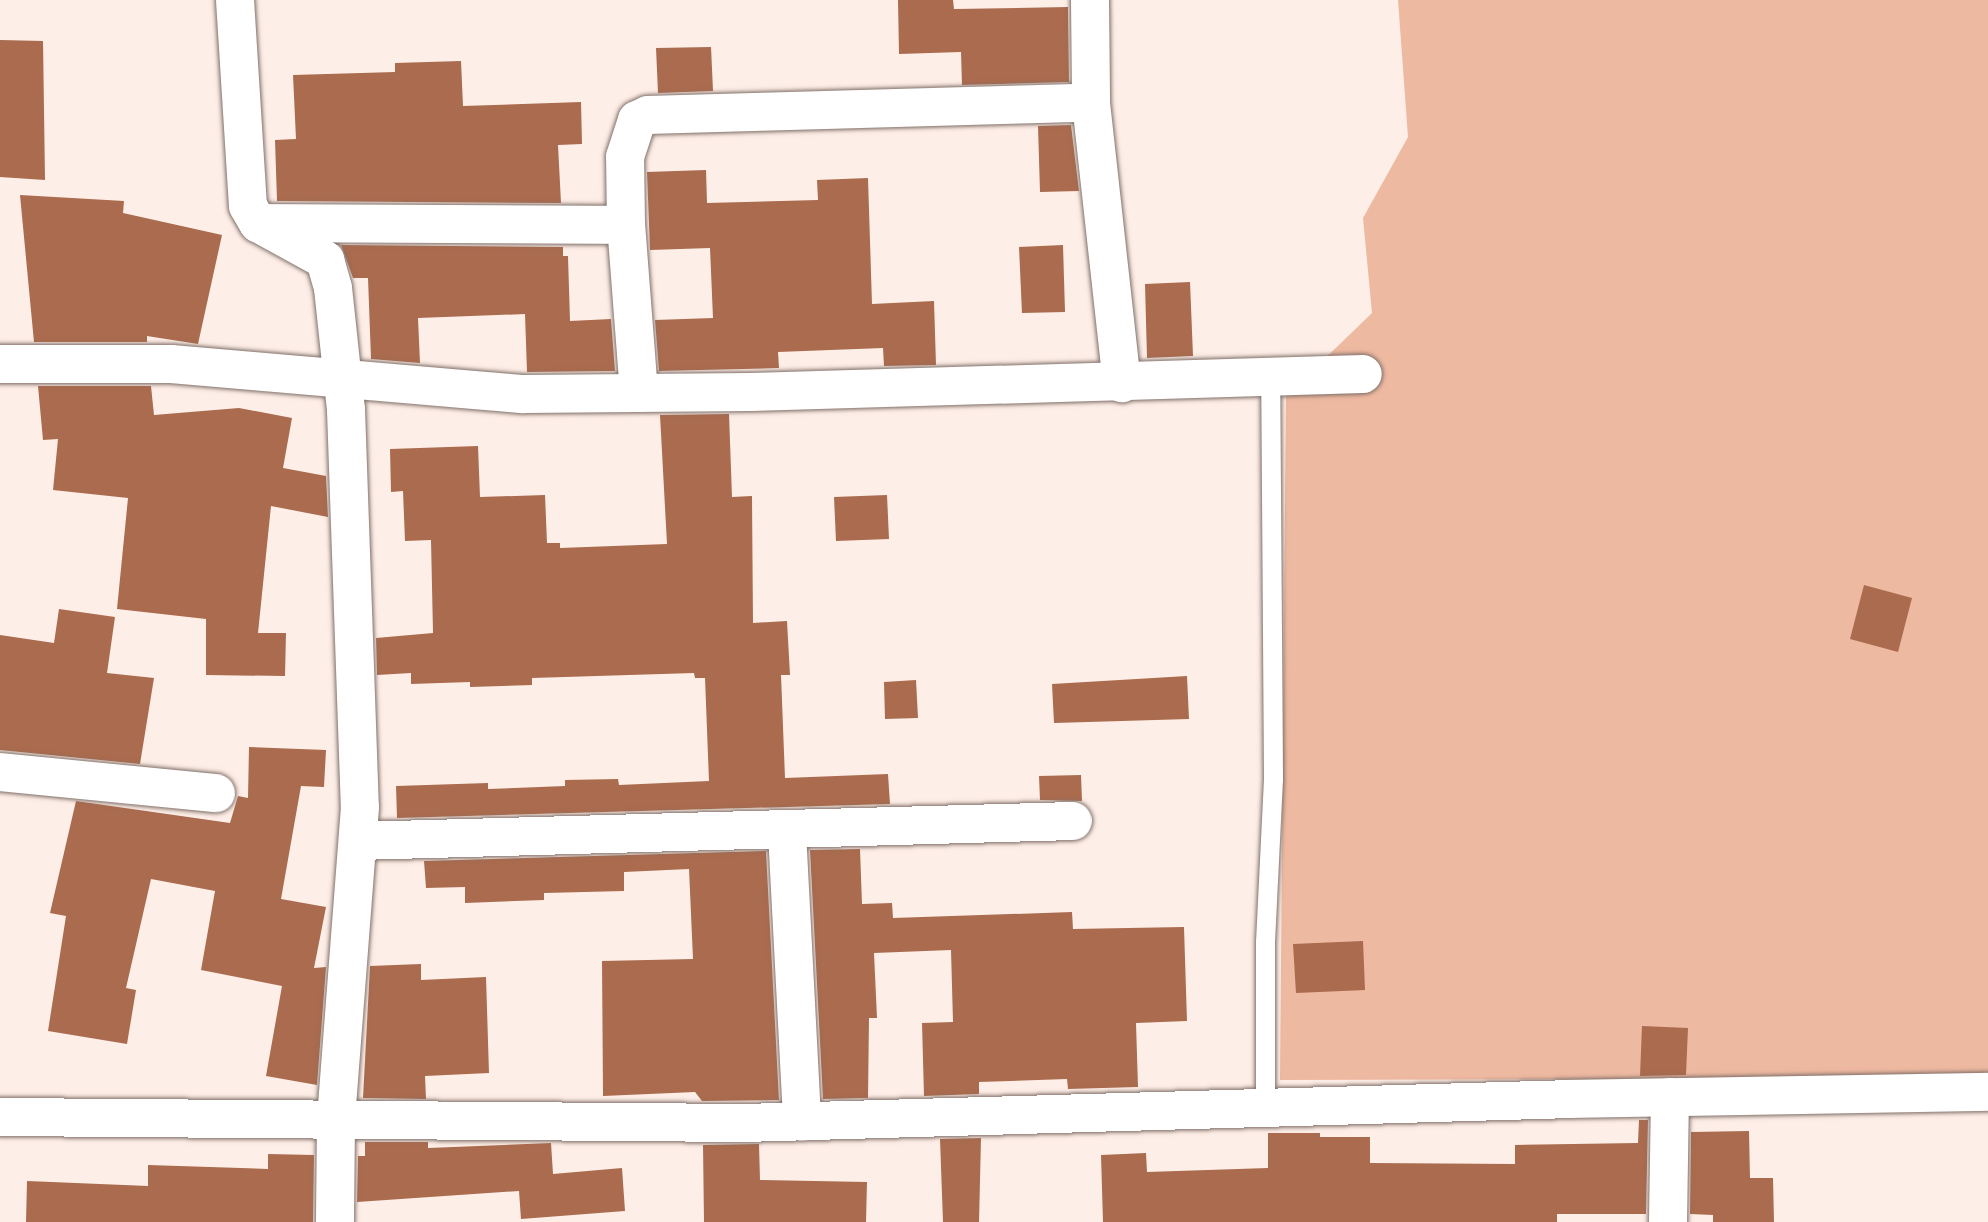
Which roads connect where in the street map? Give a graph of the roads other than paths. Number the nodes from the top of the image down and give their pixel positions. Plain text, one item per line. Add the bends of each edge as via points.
1 (235, 0) edge
2 (1090, 0) edge
3 (1091, 103) junction
4 (258, 223) junction
5 (625, 225) junction
6 (0, 364) edge
7 (1363, 374) dead end
8 (1270, 377) junction
9 (343, 379) junction
10 (1122, 383) junction
11 (639, 393) junction
12 (0, 772) edge
13 (216, 793) dead end
14 (1073, 821) dead end
15 (787, 832) junction
16 (358, 841) junction
17 (1988, 1092) edge
18 (1671, 1097) junction
19 (1265, 1108) junction
20 (0, 1117) edge
21 (336, 1122) junction
22 (802, 1122) junction
23 (335, 1222) edge
24 (1668, 1222) edge

1 - 4 street via 243,185
2 - 3 street
3 - 5 street via 648,115 637,120 629,134
3 - 10 street
4 - 5 street
4 - 9 street via 325,260 333,288
5 - 11 street
6 - 9 street via 171,364
7 - 8 street
8 - 10 street
8 - 19 lane via 1273,778 1265,942
9 - 11 street via 524,394
9 - 16 street via 354,548
10 - 11 street
12 - 13 street
14 - 15 street
15 - 16 street
15 - 22 street
16 - 21 street
17 - 18 street
18 - 19 street
18 - 24 street
19 - 22 street
20 - 21 street
21 - 22 street
21 - 23 street

